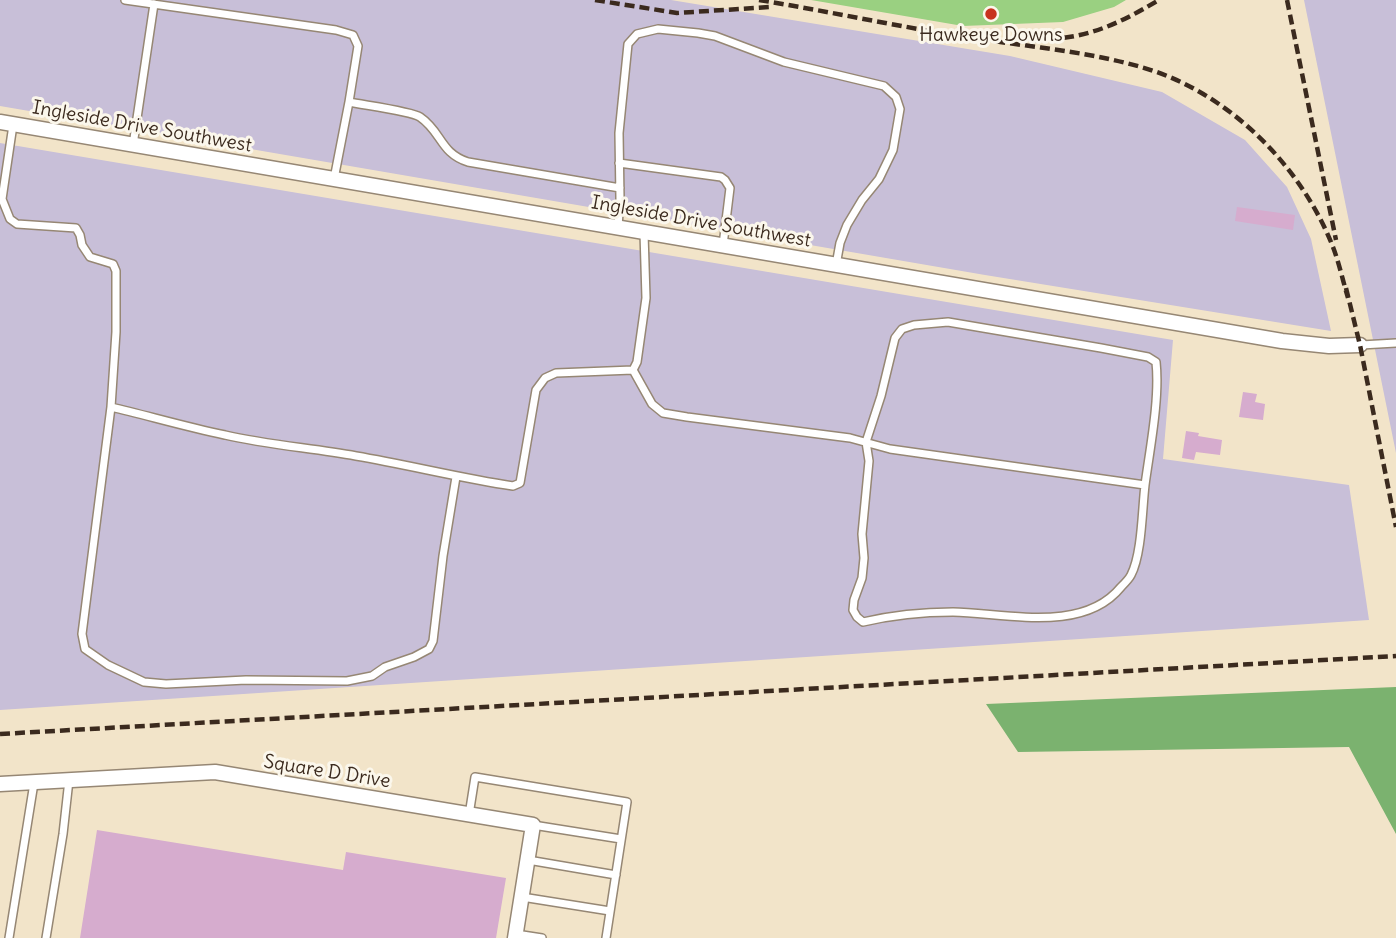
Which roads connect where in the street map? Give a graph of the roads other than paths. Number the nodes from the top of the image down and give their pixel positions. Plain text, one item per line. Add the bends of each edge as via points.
1 (125, 0) edge
2 (154, 4) junction
3 (349, 102) junction
4 (6, 123) edge
5 (133, 145) junction
6 (619, 163) junction
7 (334, 179) junction
8 (620, 188) junction
9 (618, 227) junction
10 (644, 232) junction
11 (723, 245) junction
12 (836, 264) junction
13 (1396, 343) edge
14 (1360, 345) joint
15 (632, 370) junction
16 (111, 407) junction
17 (866, 442) junction
18 (456, 477) junction
19 (1145, 485) junction
20 (69, 780) junction
21 (34, 782) junction
22 (0, 784) edge
23 (469, 815) junction
24 (533, 825) junction
25 (621, 839) junction
26 (528, 860) junction
27 (616, 875) junction
28 (522, 897) junction
29 (610, 911) junction
30 (516, 936) edge
31 (9, 938) edge
32 (46, 938) edge
33 (542, 938) edge
34 (606, 938) edge

1 - 2 lane
2 - 3 lane via 353,35 358,46
2 - 5 lane
3 - 7 lane
3 - 8 lane via 419,116 457,159
4 - 5 street, Ingleside Drive Southwest
4 - 16 lane via 2,199 10,219 17,224 76,228 90,257 113,264 116,271
5 - 7 street, Ingleside Drive Southwest
6 - 8 lane
6 - 11 lane via 725,180 730,188
6 - 12 lane via 628,44 637,34 658,29 715,37 784,62 884,86 896,97 900,109 893,150 847,225
7 - 9 street, Ingleside Drive Southwest
8 - 9 lane
9 - 10 street, Ingleside Drive Southwest
10 - 11 street, Ingleside Drive Southwest
10 - 15 lane via 646,298
11 - 12 street, Ingleside Drive Southwest
12 - 14 street, Ingleside Drive Southwest via 1282,341
13 - 14 lane, Ingleside Drive Southwest
15 - 17 lane via 652,404 663,413
15 - 18 lane via 556,373 545,378 536,390 520,483 513,486
16 - 18 lane via 225,435
16 - 18 lane via 82,634 85,649 144,682 346,681 372,677 429,649
17 - 19 lane
17 - 19 lane via 895,338 914,325 948,322 1156,362
17 - 19 lane via 864,558 853,610 863,622 914,613 1023,617 1074,615 1096,608 1131,576
20 - 21 street, Square D Drive
20 - 23 street, Square D Drive via 215,772
20 - 32 lane
21 - 22 street, Square D Drive
21 - 31 lane
23 - 24 street, Square D Drive
23 - 25 lane via 475,777 627,802
24 - 25 lane
24 - 26 street
25 - 27 lane
26 - 27 lane
26 - 28 street
27 - 29 lane
28 - 29 lane
28 - 30 street
29 - 34 lane
30 - 33 lane

